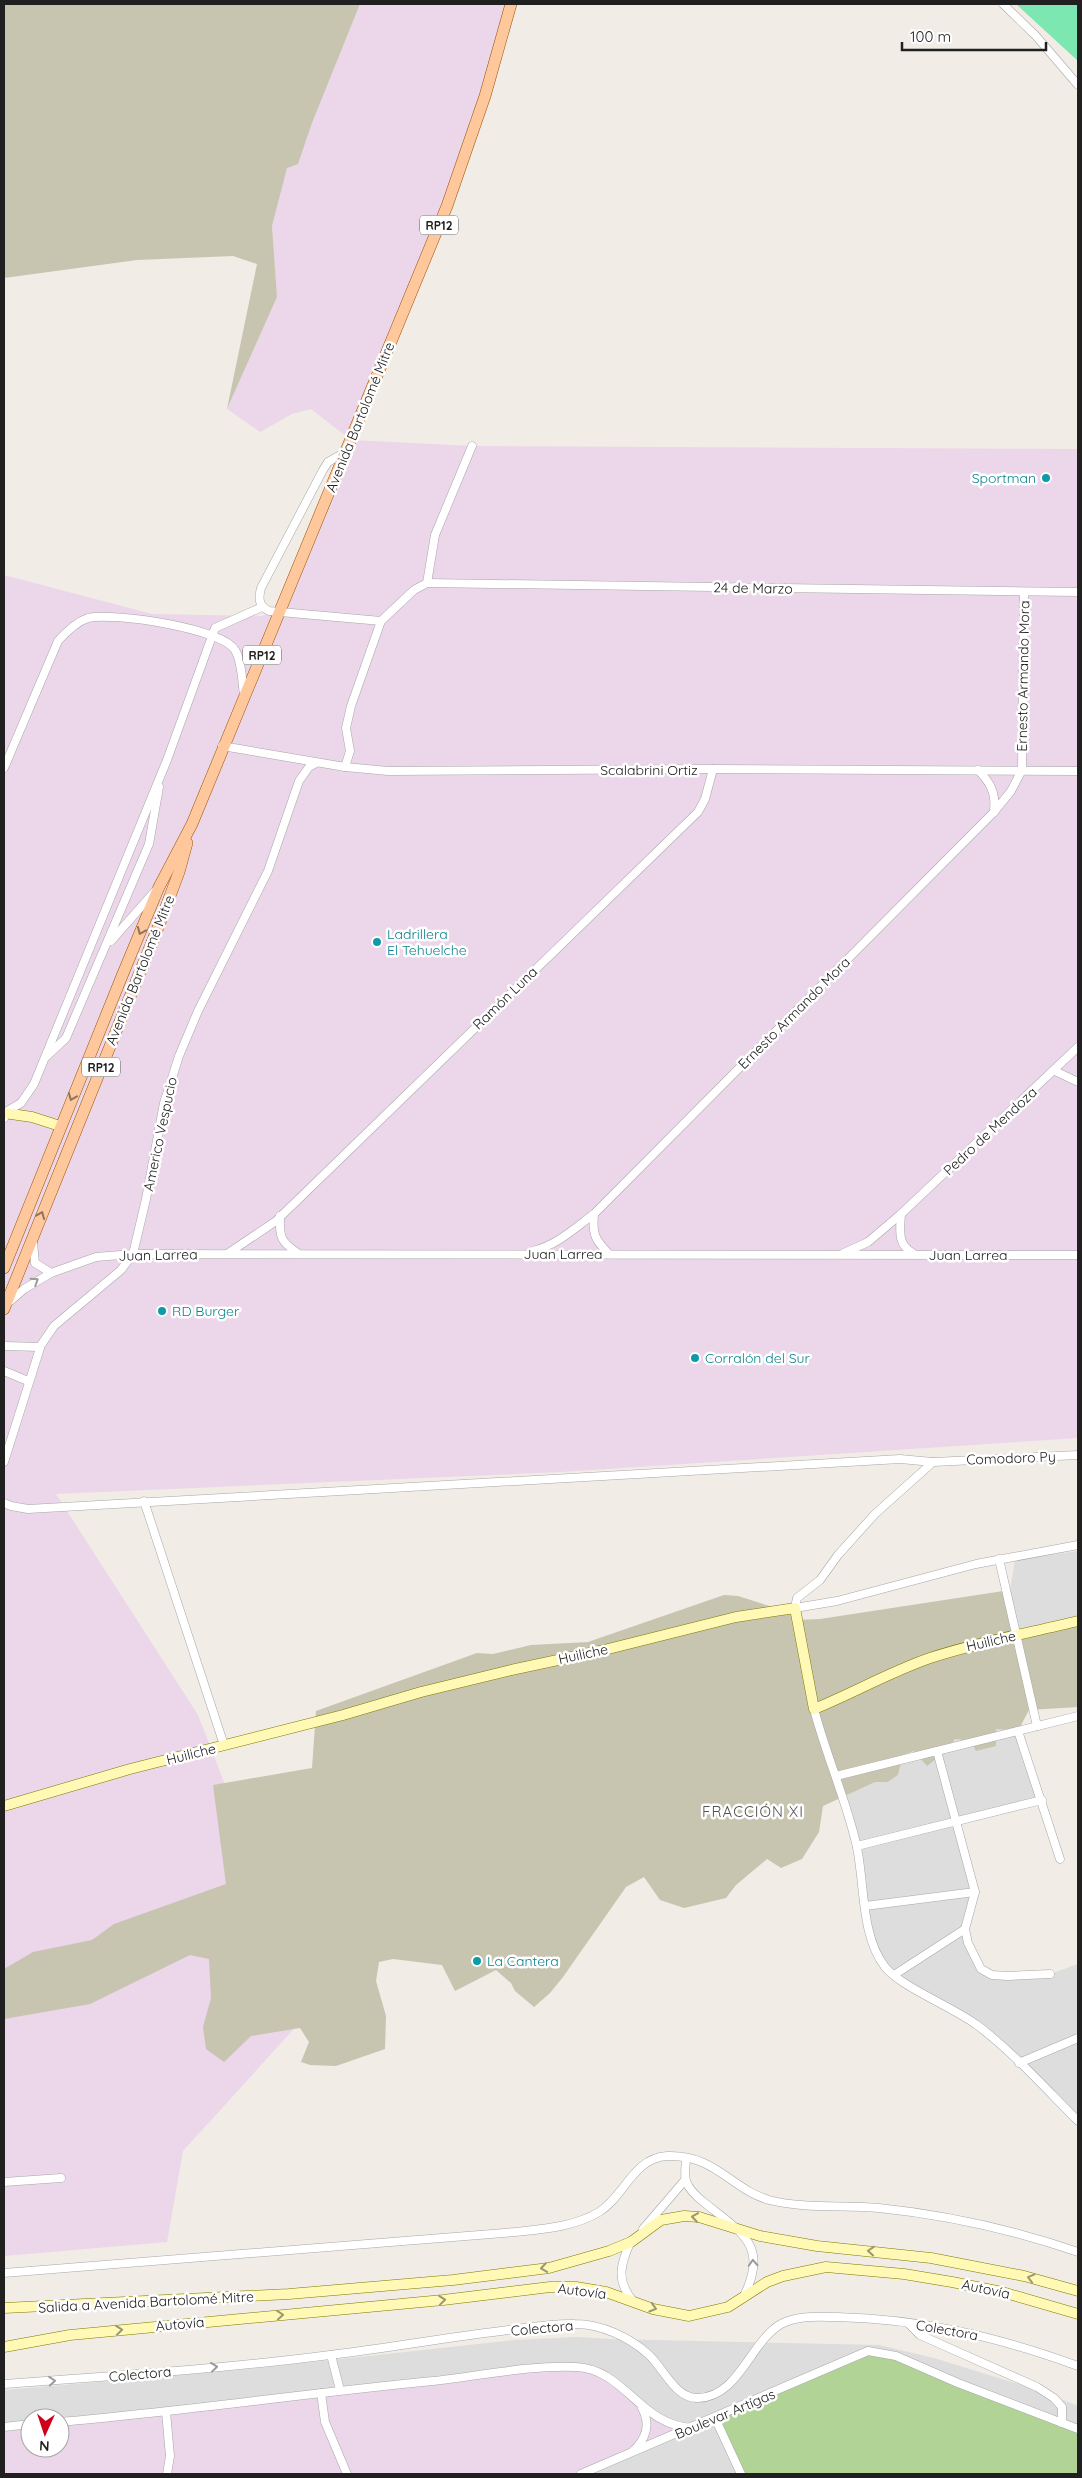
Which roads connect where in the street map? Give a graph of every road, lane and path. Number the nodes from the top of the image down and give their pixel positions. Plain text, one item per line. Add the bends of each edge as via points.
1 (511, 4) edge
2 (1003, 4) edge
3 (1078, 85) edge
4 (472, 446) dead end
5 (346, 451) junction
6 (427, 583) junction
7 (1024, 592) junction
8 (1078, 592) edge
9 (262, 607) junction
10 (281, 613) junction
11 (381, 621) junction
12 (212, 635) junction
13 (244, 697) junction
14 (222, 746) junction
15 (316, 762) junction
16 (345, 767) junction
17 (4, 768) edge
18 (713, 769) junction
19 (978, 770) junction
20 (1022, 770) junction
21 (1078, 771) edge
22 (161, 775) junction
23 (994, 812) junction
24 (192, 824) junction
25 (160, 885) junction
26 (104, 949) junction
27 (1078, 1047) edge
28 (45, 1057) junction
29 (1055, 1071) junction
30 (1078, 1082) edge
31 (4, 1112) edge
32 (60, 1126) junction
33 (594, 1214) junction
34 (901, 1214) junction
35 (280, 1216) junction
36 (34, 1233) junction
37 (133, 1254) junction
38 (226, 1254) junction
39 (299, 1254) junction
40 (522, 1254) junction
41 (609, 1254) junction
42 (842, 1254) junction
43 (917, 1254) junction
44 (1078, 1255) edge
45 (4, 1268) edge
46 (52, 1274) junction
47 (5, 1307) edge
48 (4, 1346) edge
49 (40, 1347) junction
50 (4, 1370) edge
51 (28, 1382) junction
52 (1078, 1455) edge
53 (4, 1462) edge
54 (932, 1462) junction
55 (144, 1501) junction
56 (4, 1503) edge
57 (1078, 1545) edge
58 (999, 1559) junction
59 (795, 1608) junction
60 (1078, 1621) edge
61 (1016, 1636) junction
62 (814, 1710) junction
63 (1078, 1716) edge
64 (1037, 1726) junction
65 (1018, 1731) junction
66 (224, 1746) junction
67 (938, 1751) junction
68 (836, 1776) junction
69 (1042, 1800) junction
70 (4, 1806) edge
71 (955, 1823) junction
72 (857, 1846) junction
73 (1060, 1859) dead end
74 (976, 1892) junction
75 (865, 1906) junction
76 (966, 1929) junction
77 (1050, 1974) dead end
78 (894, 1975) junction
79 (1078, 2038) edge
80 (1019, 2063) junction
81 (1078, 2121) edge
82 (686, 2158) junction
83 (61, 2178) dead end
84 (685, 2180) junction
85 (4, 2182) edge
86 (738, 2229) junction
87 (631, 2242) junction
88 (1078, 2252) edge
89 (4, 2273) edge
90 (1078, 2291) edge
91 (289, 2294) joint
92 (742, 2299) junction
93 (634, 2302) junction
94 (4, 2308) edge
95 (1078, 2314) edge
96 (908, 2323) junction
97 (4, 2347) edge
98 (331, 2355) junction
99 (1078, 2366) edge
100 (4, 2384) edge
101 (340, 2390) junction
102 (320, 2393) junction
103 (641, 2407) junction
104 (166, 2412) junction
105 (715, 2418) junction
106 (70, 2421) edge
107 (1062, 2423) junction
108 (20, 2425) edge
109 (4, 2427) edge
110 (693, 2428) junction
111 (1078, 2429) edge
112 (631, 2453) junction
113 (167, 2474) edge
114 (347, 2474) edge
115 (581, 2474) edge
116 (740, 2474) edge

1 - 5 main road, Avenida Bartolomé Mitre / RP12 via 469,148
2 - 3 street via 1025,24
4 - 6 street via 435,535
5 - 9 street via 328,462 323,470 261,588 258,598
5 - 10 main road, Avenida Bartolomé Mitre / RP12
6 - 7 street, 24 de Marzo
6 - 11 street via 414,590
7 - 8 street, 24 de Marzo
7 - 20 street, Ernesto Armando Mora
9 - 10 street via 269,612
9 - 12 street via 221,623 214,628
10 - 11 street
10 - 13 main road, Avenida Bartolomé Mitre / RP12
11 - 16 street via 351,706 346,728 350,750
12 - 13 street via 235,650
12 - 17 street via 129,618 90,618 80,622 62,636 52,653
12 - 22 street
13 - 14 main road, Avenida Bartolomé Mitre / RP12
14 - 15 street, Scalabrini Ortiz
14 - 24 main road, Avenida Bartolomé Mitre / RP12
15 - 16 street, Scalabrini Ortiz
15 - 37 street, Americo Vespucio via 309,767 293,793 268,871 179,1056 164,1103
16 - 18 street, Scalabrini Ortiz via 388,772
18 - 19 street, Scalabrini Ortiz
18 - 35 street, Ramón Luna via 698,812
19 - 20 street, Scalabrini Ortiz
19 - 23 street via 993,789
20 - 21 street, Scalabrini Ortiz
20 - 23 street, Ernesto Armando Mora
22 - 26 street via 149,844
22 - 28 street
23 - 33 street, Ernesto Armando Mora
24 - 25 main road, Avenida Bartolomé Mitre / RP12
36 -> 24 main road, Avenida Bartolomé Mitre / RP12 via 164,912
25 - 26 street
25 -> 32 main road, Avenida Bartolomé Mitre / RP12
26 - 28 street via 66,1038
27 - 29 street, Pedro de Mendoza
28 - 31 street via 29,1094 22,1103
29 - 30 street
29 - 34 street, Pedro de Mendoza
31 - 32 street
32 - 45 main road, Avenida Bartolomé Mitre / RP12
33 - 40 street, Ernesto Armando Mora via 544,1248
33 - 41 street via 597,1242
34 - 42 street, Pedro de Mendoza via 868,1242
34 - 43 street via 900,1239 906,1249
35 - 38 street, Ramón Luna
35 - 39 street via 279,1232 285,1244
36 - 46 street via 35,1262
36 - 47 main road, Avenida Bartolomé Mitre / RP12
37 - 38 street, Juan Larrea
37 - 46 street, Juan Larrea via 96,1257
37 - 49 street, Americo Vespucio via 121,1270 54,1326
38 - 39 street, Juan Larrea
39 - 40 street, Juan Larrea
40 - 41 street, Juan Larrea
41 - 42 street, Juan Larrea
42 - 43 street, Juan Larrea
43 - 44 street, Juan Larrea
47 -> 46 street, Juan Larrea via 24,1289
48 - 49 street
49 - 51 street, Americo Vespucio
50 - 51 street
51 - 53 street, Americo Vespucio
52 - 54 street, Comodoro Py
54 - 55 street, Comodoro Py via 900,1459
54 - 59 street via 875,1514 820,1580 797,1598
55 - 56 street, Comodoro Py via 28,1509
55 - 66 street
57 - 58 street
58 - 59 street via 837,1601
58 - 61 street
59 - 62 street
59 - 66 street, Huiliche via 736,1617 600,1652 511,1670
60 - 61 street, Huiliche
61 - 62 street, Huiliche via 972,1645 929,1659 882,1677
61 - 64 street
62 - 68 street
63 - 64 street
64 - 65 street
65 - 67 street
65 - 69 street
66 - 70 street, Huiliche via 130,1769
67 - 68 street
67 - 71 street
68 - 72 street
69 - 71 street
69 - 73 street
71 - 72 street
71 - 74 street
72 - 75 street
74 - 75 street
74 - 76 street
75 - 78 street via 873,1945 881,1961
76 - 77 street via 968,1944 981,1969 992,1975
76 - 78 street
78 - 80 street via 975,2023
79 - 80 street
80 - 81 street
82 - 84 street
82 - 88 street via 710,2164 752,2193 771,2200 878,2208 955,2219
82 - 89 street via 666,2156 643,2164 610,2204 598,2213 563,2226
83 - 85 street
84 - 86 street via 699,2198
84 - 87 street
86 -> 87 street, Autovía via 699,2217 677,2217 660,2220
90 -> 86 street, Autovía via 984,2267 817,2246
92 -> 86 street via 754,2273 754,2259 750,2246
87 -> 91 street, Autovía via 549,2268
87 - 93 street via 620,2272 622,2285
91 - 94 street, Salida a Avenida Bartolomé Mitre
93 -> 92 street, Autovía via 689,2316 728,2307
92 - 95 street, Autovía via 767,2282 783,2276 826,2267 852,2268 1002,2292
97 -> 93 street, Autovía via 70,2334 443,2300 550,2287 606,2292
96 - 98 street, Colectora via 851,2318 791,2320 765,2337 743,2369 728,2384 702,2398 684,2395 638,2345 615,2333 587,2325 559,2324
96 - 99 street, Colectora via 972,2332
96 - 107 street via 920,2334 1037,2387 1054,2398 1062,2407
100 -> 98 street, Colectora
98 - 101 street
101 - 102 street
101 - 103 street via 577,2367 614,2381
102 - 104 street
102 - 114 street via 325,2422
103 - 110 street via 668,2423
103 - 112 street via 647,2428
104 - 106 street
104 - 113 street via 170,2456
105 - 107 street, Boulevar Artígas via 868,2351 896,2356
105 - 110 street, Boulevar Artígas
105 - 116 street
107 - 111 street
108 - 109 street
110 - 112 street, Boulevar Artígas
112 - 115 street, Boulevar Artígas

